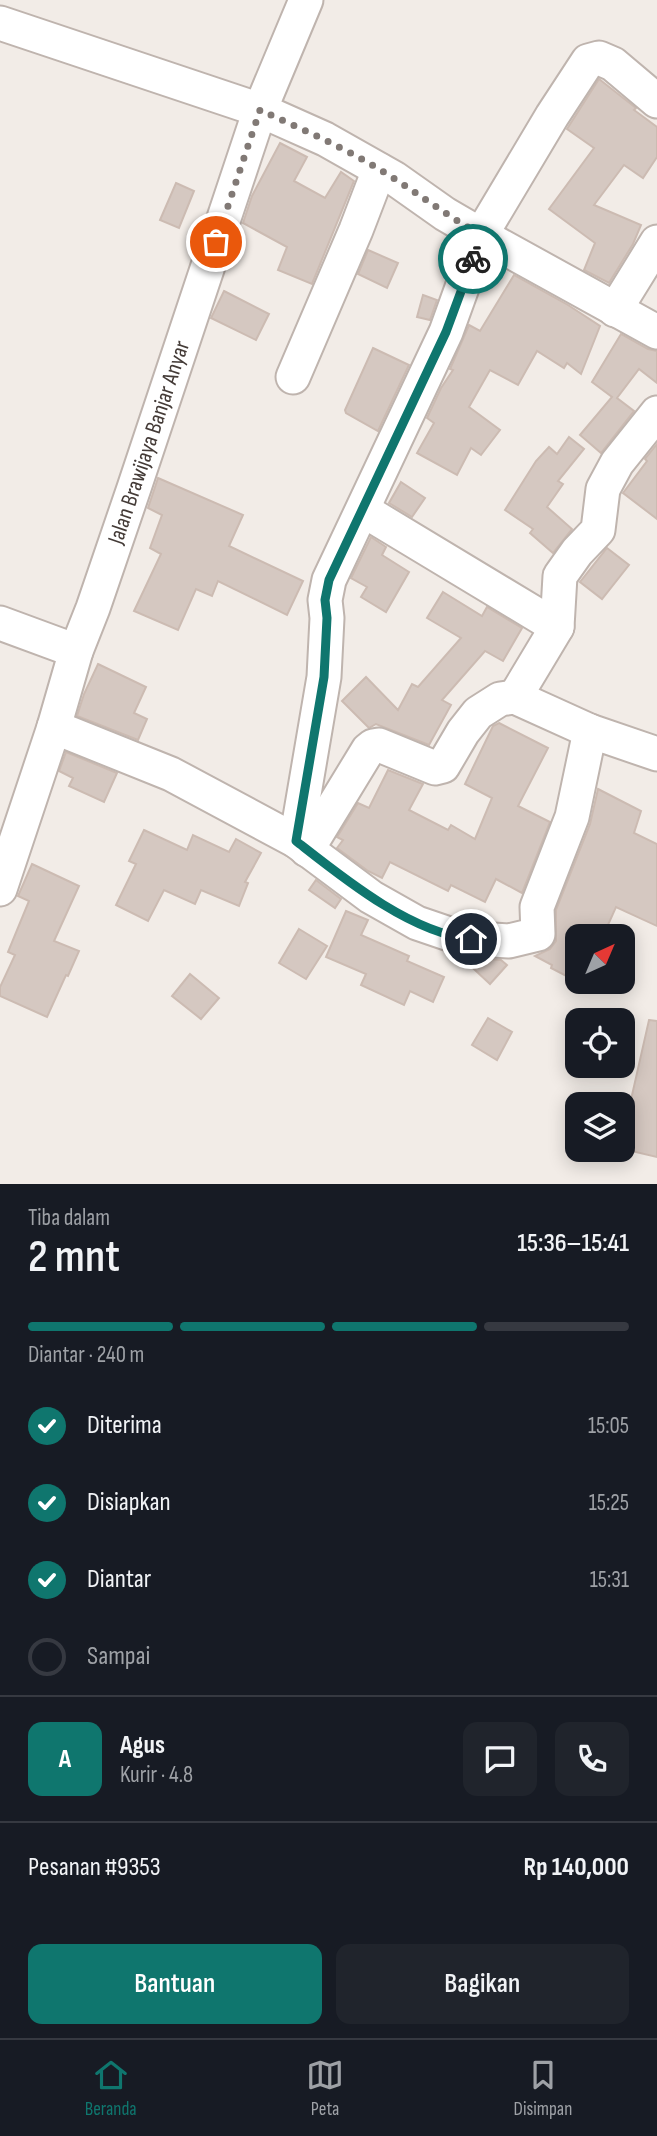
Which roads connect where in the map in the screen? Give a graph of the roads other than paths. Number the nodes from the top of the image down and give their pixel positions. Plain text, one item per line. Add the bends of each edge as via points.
1 (306, 0) edge
2 (0, 23) edge
3 (657, 101) edge
4 (260, 110) junction
5 (379, 170) junction
6 (481, 235) junction
7 (657, 242) edge
8 (615, 310) junction
9 (657, 332) edge
10 (293, 377) dead end
11 (657, 413) edge
12 (363, 510) junction
13 (0, 623) edge
14 (557, 627) junction
15 (76, 651) junction
16 (515, 697) junction
17 (54, 727) junction
18 (590, 732) junction
19 (657, 754) edge
20 (301, 845) junction
21 (0, 889) edge

1 - 4 street, Jalan Brawijaya Banjar Anyar
2 - 4 street
3 - 6 street via 613,64 600,58 588,61
4 - 5 street
4 - 15 street, Jalan Brawijaya Banjar Anyar
5 - 6 street
5 - 10 street
6 - 8 street
6 - 12 street via 446,332
7 - 8 street
8 - 9 street
11 - 14 street via 617,463 603,489 598,530 560,576
12 - 14 street
12 - 20 street via 329,580 325,600 324,677
13 - 15 street
14 - 16 street
15 - 17 street, Jalan Brawijaya Banjar Anyar
16 - 18 street
16 - 20 street via 500,699 478,713 443,766 435,768 373,746
17 - 20 street via 171,774
17 - 21 street, Jalan Brawijaya Banjar Anyar
18 - 19 street
18 - 20 street via 572,817 537,907 538,934 509,941 461,938 417,923 371,897

